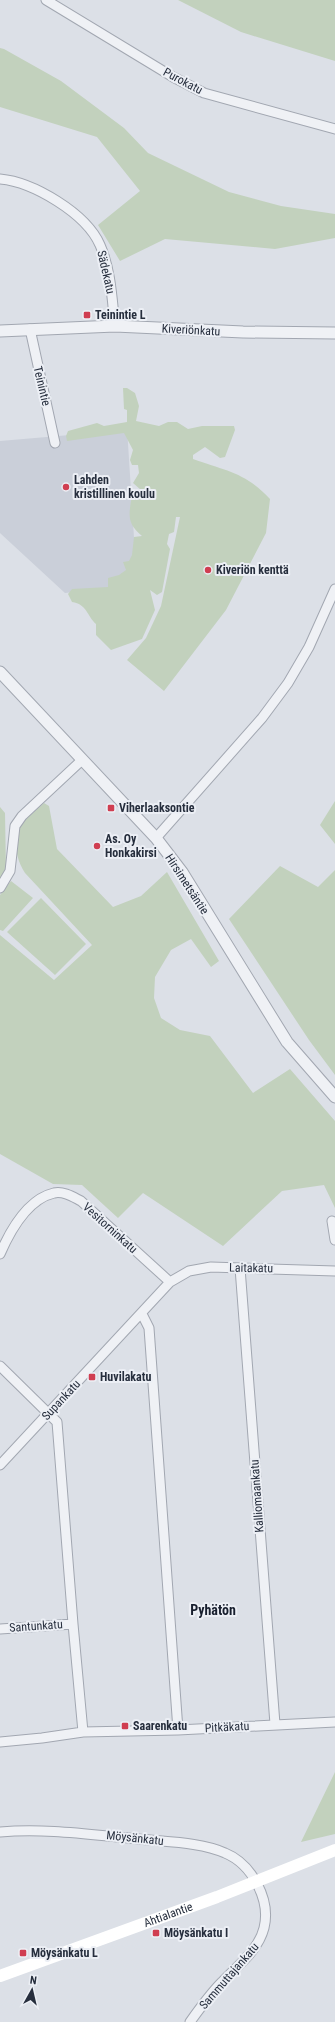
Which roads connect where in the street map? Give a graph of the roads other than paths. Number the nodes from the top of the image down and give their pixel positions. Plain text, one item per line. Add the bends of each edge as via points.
1 (46, 0) edge
2 (335, 129) edge
3 (0, 179) edge
4 (115, 326) junction
5 (30, 329) junction
6 (0, 331) edge
7 (335, 333) edge
8 (55, 443) dead end
9 (335, 589) edge
10 (0, 672) edge
11 (82, 760) junction
12 (156, 838) junction
13 (0, 888) edge
14 (335, 1097) edge
15 (332, 1221) dead end
16 (335, 1240) edge
17 (0, 1254) edge
18 (240, 1268) junction
19 (335, 1271) edge
20 (170, 1282) junction
21 (142, 1314) junction
22 (0, 1366) edge
23 (48, 1414) junction
24 (0, 1465) edge
25 (73, 1624) junction
26 (0, 1629) edge
27 (335, 1722) edge
28 (275, 1724) junction
29 (178, 1730) junction
30 (83, 1732) junction
31 (0, 1742) edge
32 (0, 1832) edge
33 (335, 1850) edge
34 (256, 1882) junction
35 (0, 1976) edge
36 (190, 2022) edge

1 - 2 street, Purokatu via 204,93
3 - 4 street, Sädekatu via 38,190 64,204 83,222 100,244 110,280
4 - 5 street, Kiveriönkatu
4 - 7 street, Kiveriönkatu
5 - 6 street, Kiveriönkatu
5 - 8 street, Teinintie
9 - 12 street via 309,647 284,688 262,718
10 - 11 street, Hirsimetsäntie
11 - 12 street, Hirsimetsäntie
11 - 13 street via 22,816 15,826 10,871
12 - 14 street, Hirsimetsäntie via 182,872 287,1042
15 - 16 street
17 - 20 street, Vesitorninkatu via 7,1237 22,1215 33,1205 55,1193 66,1194 81,1201
18 - 19 street, Laitakatu
18 - 20 street, Laitakatu via 210,1267 189,1271
18 - 28 street, Kalliomaankatu
20 - 21 street, Supankatu
21 - 23 street, Supankatu
21 - 29 street via 149,1328
22 - 23 street
23 - 24 street, Supankatu
23 - 25 street via 57,1422
25 - 26 street, Santunkatu
25 - 30 street
27 - 28 street, Pitkäkatu
28 - 29 street, Pitkäkatu
29 - 30 street, Pitkäkatu
30 - 31 street, Pitkäkatu
32 - 34 street, Möysänkatu via 72,1832 187,1844 226,1853 243,1865
33 - 34 main road, Ahtialantie
34 - 35 main road, Ahtialantie
34 - 36 street, Sammuttajankatu via 266,1907 265,1927 259,1944 221,1983

